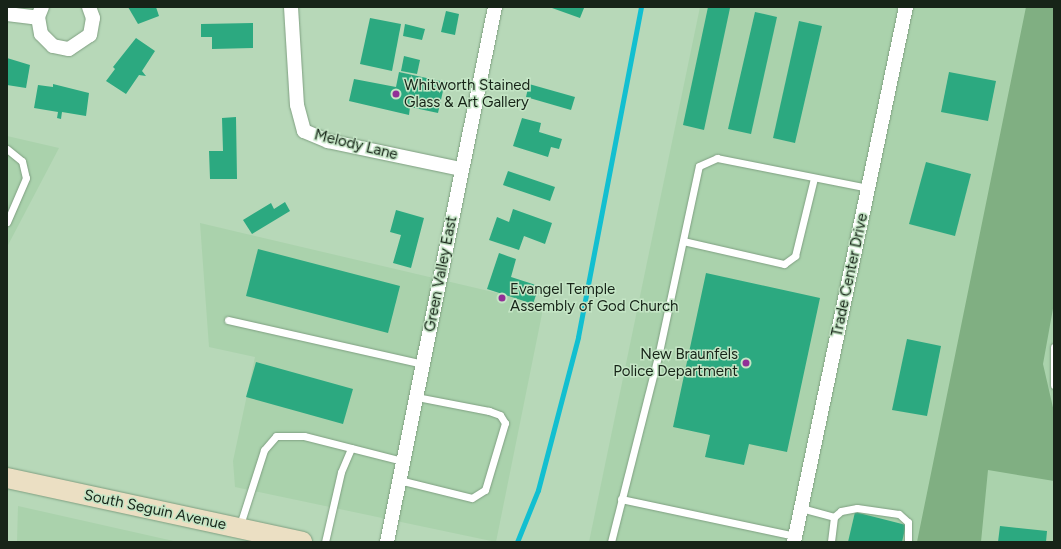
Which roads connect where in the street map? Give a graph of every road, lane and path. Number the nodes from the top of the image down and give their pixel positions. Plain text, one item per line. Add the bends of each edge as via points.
1 (89, 7) edge
2 (291, 7) edge
3 (495, 7) edge
4 (906, 7) edge
5 (40, 13) edge
6 (7, 14) edge
7 (7, 149) edge
8 (461, 169) junction
9 (814, 178) junction
10 (868, 188) junction
11 (7, 222) edge
12 (683, 241) junction
13 (228, 320) dead end
14 (1054, 347) edge
15 (424, 364) junction
16 (1054, 385) edge
17 (417, 397) junction
18 (351, 448) junction
19 (403, 461) junction
20 (7, 478) edge
21 (399, 480) junction
22 (621, 499) junction
23 (801, 508) junction
24 (834, 517) junction
25 (239, 528) junction
26 (794, 539) edge
27 (302, 542) edge
28 (325, 542) edge
29 (387, 542) edge
30 (611, 542) edge
31 (831, 542) edge
32 (908, 542) edge

1 - 5 street via 93,18 90,35 69,49 46,41
2 - 8 street, Melody Lane via 297,105 304,131 328,141
3 - 8 street, Green Valley East
4 - 10 street, Trade Center Drive
5 - 6 street
7 - 11 lane via 22,161 26,178
8 - 15 street, Green Valley East
9 - 10 lane
9 - 12 lane via 717,158 707,160 700,166
9 - 12 lane via 795,256 784,264
10 - 23 street, Trade Center Drive
12 - 22 lane via 659,352
13 - 15 lane
14 - 16 lane
15 - 17 street, Green Valley East
17 - 19 street, Green Valley East
17 - 21 lane via 489,411 500,415 505,423 485,490 472,498
18 - 19 lane
18 - 25 lane via 304,436 276,436 264,450
18 - 28 lane via 341,472
19 - 21 street, Green Valley East
20 - 25 main road, South Seguin Avenue
21 - 29 street, Green Valley East
22 - 26 lane
22 - 30 lane
23 - 24 lane
23 - 26 street, Trade Center Drive
24 - 31 lane
24 - 32 lane via 841,511 857,508 899,514 908,522
25 - 27 main road, South Seguin Avenue

